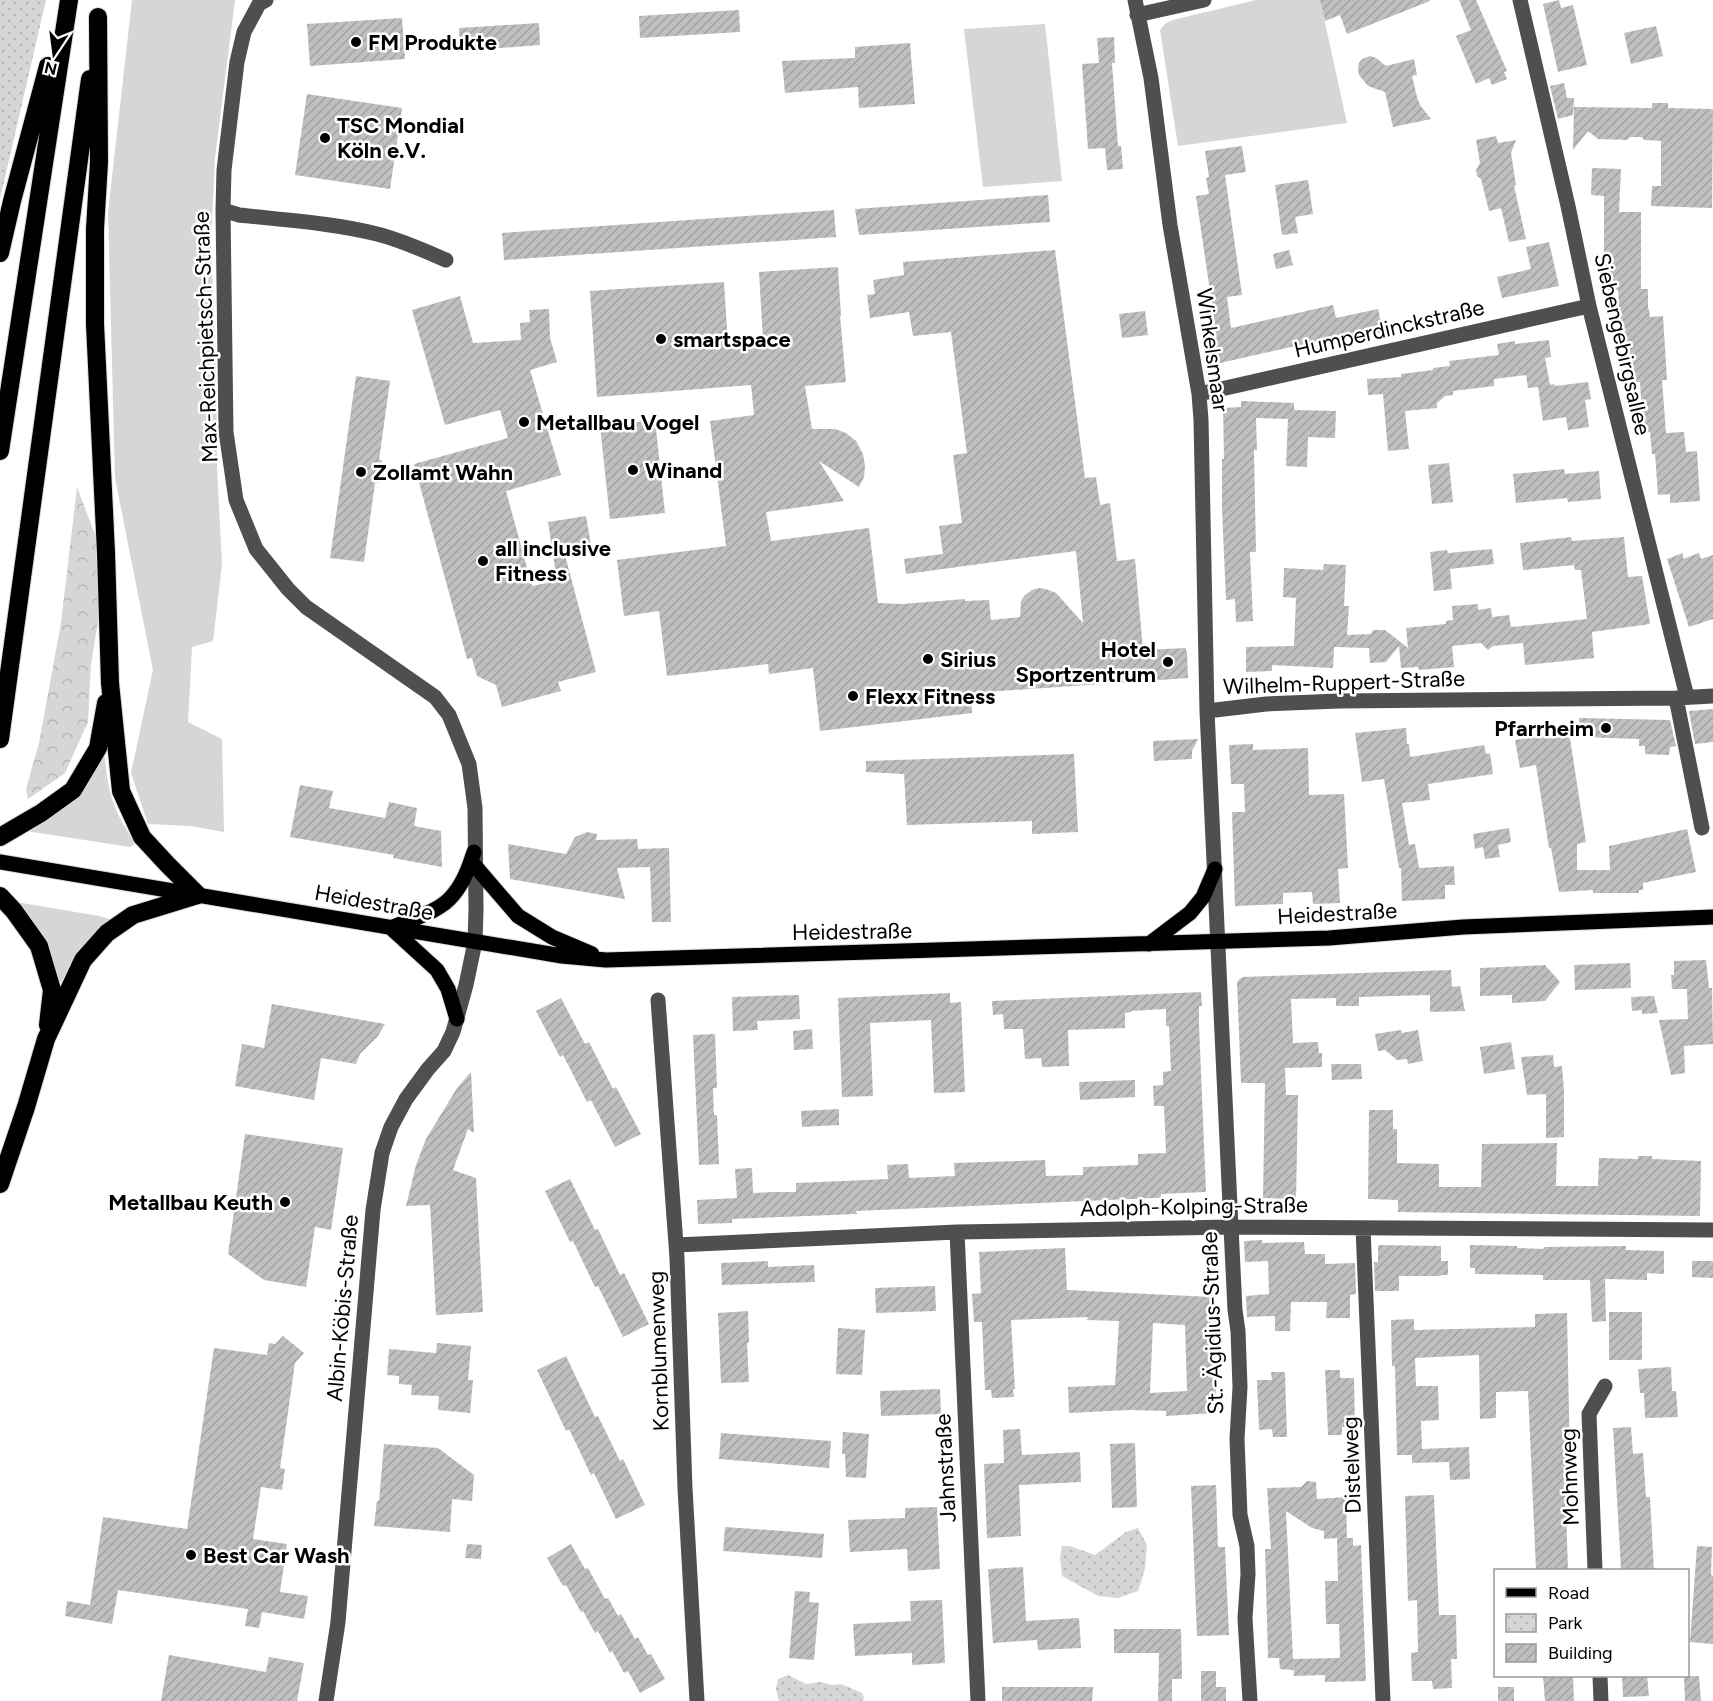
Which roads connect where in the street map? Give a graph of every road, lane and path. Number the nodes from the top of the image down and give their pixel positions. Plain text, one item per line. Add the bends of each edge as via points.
1 (67, 0) edge
2 (266, 0) edge
3 (1204, 0) edge
4 (1520, 0) edge
5 (1136, 7) edge
6 (99, 9) edge
7 (223, 210) junction
8 (0, 253) edge
9 (446, 260) dead end
10 (1588, 306) junction
11 (1199, 394) junction
12 (0, 452) edge
13 (110, 683) junction
14 (1713, 696) edge
15 (1682, 697) junction
16 (1208, 711) junction
17 (0, 740) edge
18 (1702, 828) dead end
19 (0, 837) edge
20 (475, 859) junction
21 (0, 862) edge
22 (1215, 869) junction
23 (198, 895) junction
24 (0, 896) edge
25 (1713, 917) edge
26 (391, 928) junction
27 (1218, 941) junction
28 (475, 942) junction
29 (1149, 944) junction
30 (606, 960) junction
31 (658, 1000) dead end
32 (457, 1019) junction
33 (46, 1039) junction
34 (0, 1184) edge
35 (1231, 1227) junction
36 (1363, 1228) junction
37 (1713, 1230) edge
38 (957, 1232) junction
39 (676, 1245) junction
40 (1605, 1386) dead end
41 (1595, 1569) edge
42 (1600, 1677) edge
43 (326, 1701) edge
44 (697, 1701) edge
45 (978, 1701) edge
46 (1250, 1701) edge
47 (1383, 1701) edge
48 (1601, 1701) edge

1 - 8 highway
1 - 12 highway
2 - 7 street, Max-Reichpietsch-Straße via 259,4 244,32 237,62
3 - 5 street
4 - 10 street, Siebengebirgsallee
5 - 11 street, Winkelsmaar via 1151,78 1170,225
6 - 13 highway via 95,324
6 - 17 highway
7 - 9 street via 351,228 406,243
7 - 20 street, Max-Reichpietsch-Straße via 226,432 236,500 256,549 288,589 306,607 435,697 450,715 469,764
10 - 11 street, Humperdinckstraße
10 - 15 street, Siebengebirgsallee
11 - 16 street, Winkelsmaar
13 - 19 highway via 98,748 73,790
13 - 23 highway via 122,791 142,837
14 - 15 street, Wilhelm-Ruppert-Straße
15 - 16 street, Wilhelm-Ruppert-Straße via 1339,701
15 - 18 street, Siebengebirgsallee
16 - 22 street, Wilhelm-Ruppert-Straße
20 - 26 main road via 447,901
20 - 28 street, Max-Reichpietsch-Straße
20 - 30 main road via 518,916 552,937
21 - 23 main road, Heidestraße
22 - 27 street, Wilhelm-Ruppert-Straße
22 - 29 main road via 1203,897 1190,913
23 - 26 main road, Heidestraße
23 - 33 highway via 133,915 107,933 84,960
24 - 33 highway via 39,946 52,990
25 - 27 main road, Heidestraße
26 - 28 main road, Heidestraße
26 - 32 main road via 438,970
27 - 29 main road, Heidestraße
27 - 35 street, St.-Ägidius-Straße
28 - 30 main road, Heidestraße
28 - 32 street, Albin-Köbis-Straße
29 - 30 main road, Heidestraße
31 - 39 street, Kornblumenweg
32 - 43 street, Albin-Köbis-Straße via 444,1052 406,1099 382,1153 372,1210 338,1622
33 - 34 highway
35 - 36 street, Adolph-Kolping-Straße
35 - 38 street, Adolph-Kolping-Straße
35 - 46 street, St.-Ägidius-Straße via 1240,1387 1240,1515 1247,1546
36 - 37 street, Adolph-Kolping-Straße
36 - 47 street, Distelweg
38 - 39 street, Adolph-Kolping-Straße
38 - 45 street, Jahnstraße
39 - 44 street, Kornblumenweg
40 - 41 street, Mohnweg via 1589,1414
42 - 48 street

